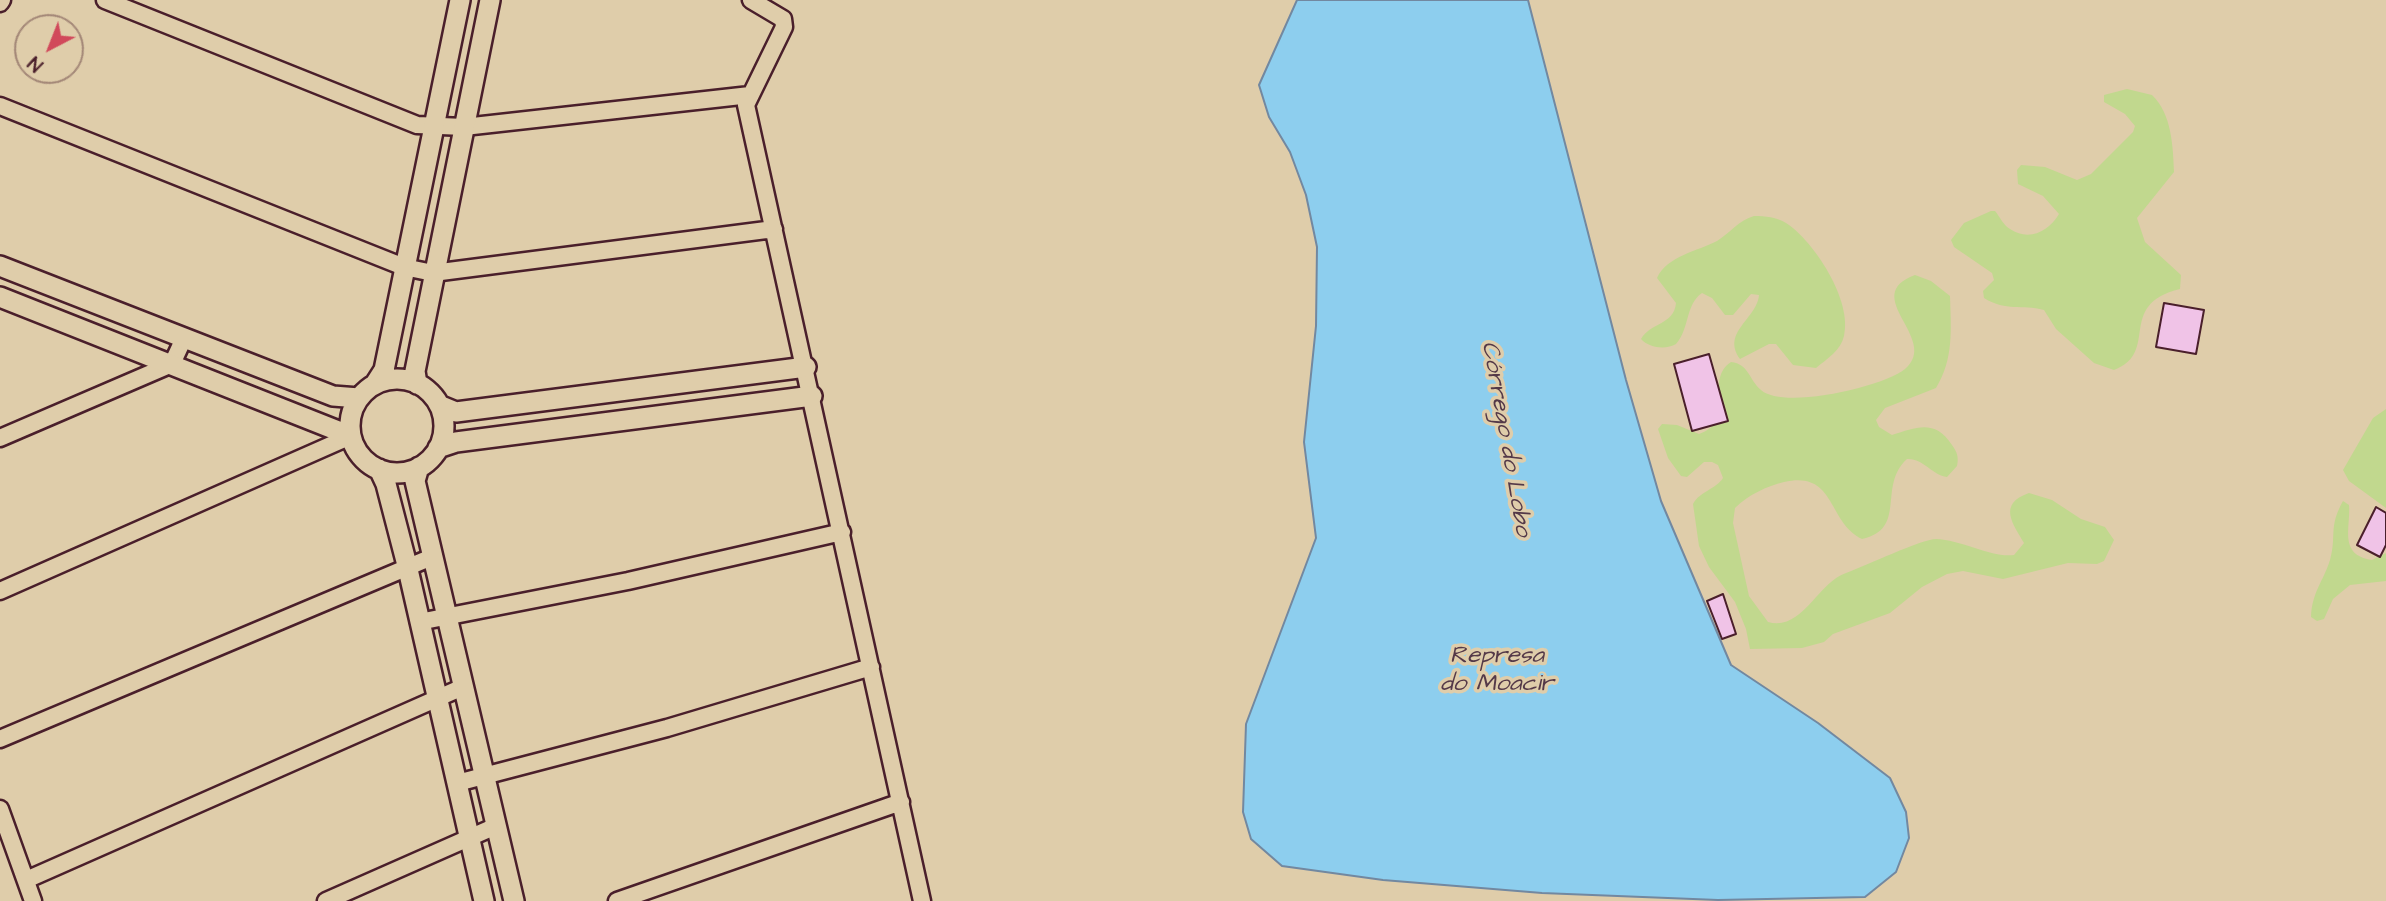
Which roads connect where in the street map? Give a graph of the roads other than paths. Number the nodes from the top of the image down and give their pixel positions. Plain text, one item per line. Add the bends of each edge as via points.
1 (105, 0) edge
2 (460, 0) edge
3 (490, 0) edge
4 (751, 0) edge
5 (750, 95) junction
6 (0, 106) edge
7 (433, 126) junction
8 (464, 127) junction
9 (774, 229) junction
10 (0, 266) edge
11 (404, 267) junction
12 (433, 273) junction
13 (0, 297) edge
14 (184, 338) junction
15 (172, 364) junction
16 (806, 367) junction
17 (375, 384) junction
18 (418, 384) junction
19 (812, 396) junction
20 (359, 398) junction
21 (439, 405) junction
22 (351, 436) junction
23 (0, 438) edge
24 (438, 448) junction
25 (419, 467) junction
26 (379, 469) junction
27 (842, 532) junction
28 (432, 557) junction
29 (407, 565) junction
30 (0, 592) edge
31 (447, 616) junction
32 (419, 622) junction
33 (872, 667) junction
34 (463, 687) junction
35 (437, 699) junction
36 (0, 739) edge
37 (484, 776) junction
38 (457, 783) junction
39 (901, 802) junction
40 (0, 809) edge
41 (496, 826) junction
42 (470, 838) junction
43 (26, 880) junction
44 (33, 901) edge
45 (326, 901) edge
46 (484, 901) edge
47 (514, 901) edge
48 (617, 901) edge
49 (922, 901) edge

1 - 7 street via 417,125
2 - 7 street
3 - 8 street
4 - 5 street via 783,19 784,27
5 - 8 street
5 - 9 street via 746,110
6 - 11 street
7 - 8 street
7 - 11 street
8 - 12 street
9 - 12 street
9 - 16 street
10 - 14 street
11 - 12 street
11 - 17 street via 384,370
12 - 18 street via 415,371
13 - 15 street
14 - 15 street
14 - 20 street via 334,396
15 - 22 street
15 - 23 street
16 - 19 street
16 - 21 street via 456,412
17 - 18 street via 398,379
17 - 20 street
18 - 21 street
19 - 24 street
19 - 27 street
20 - 22 street via 351,414
21 - 24 street via 444,427
22 - 26 street via 360,454
22 - 30 street
24 - 25 street
25 - 26 street via 395,473
25 - 28 street via 415,481
26 - 29 street
27 - 31 street
27 - 33 street
28 - 29 street
28 - 31 street
29 - 32 street
29 - 36 street
31 - 32 street
31 - 34 street
32 - 35 street
33 - 37 street
33 - 39 street
34 - 35 street
34 - 37 street
35 - 38 street
35 - 43 street
37 - 38 street
37 - 41 street
38 - 42 street
39 - 48 street
39 - 49 street
40 - 43 street
41 - 42 street
41 - 47 street
42 - 45 street
42 - 46 street
43 - 44 street

